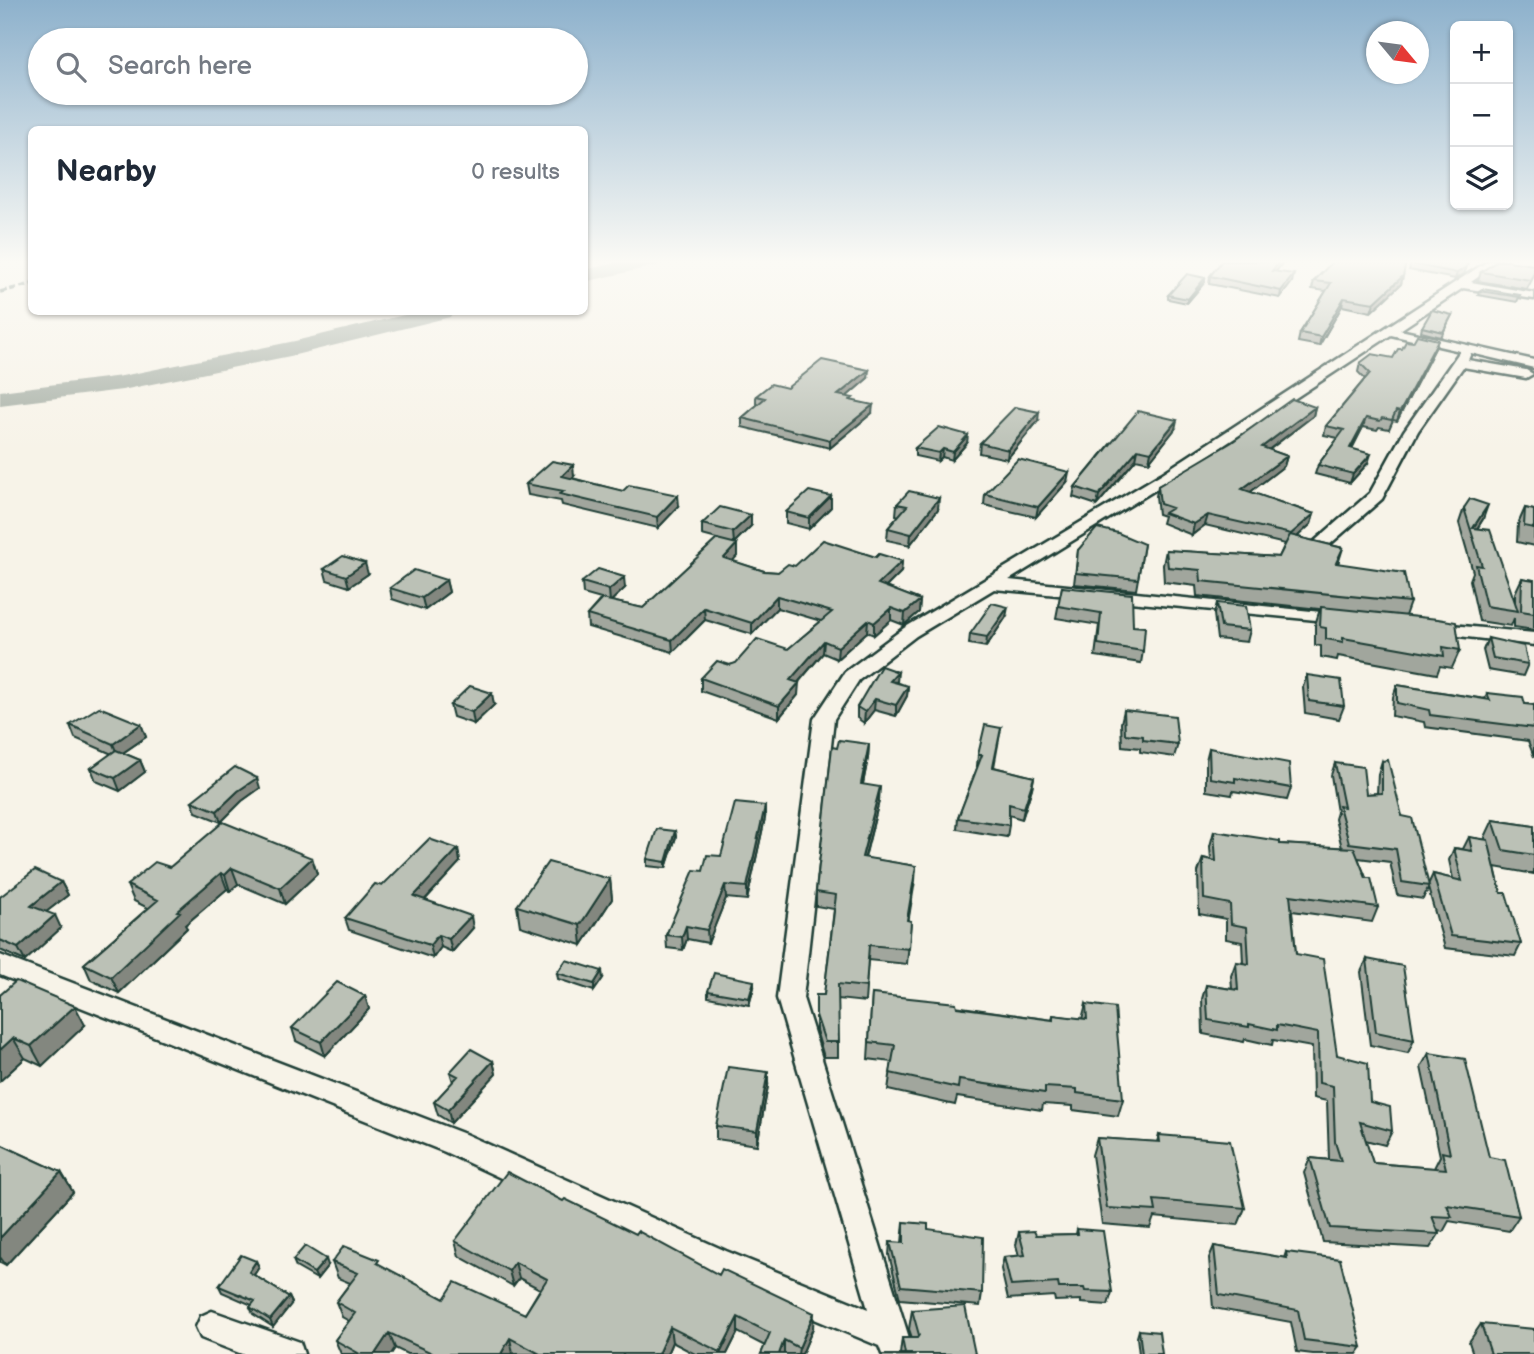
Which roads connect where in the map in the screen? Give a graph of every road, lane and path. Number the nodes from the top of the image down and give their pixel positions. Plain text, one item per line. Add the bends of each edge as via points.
1 (1400, 324) edge
2 (1390, 331) junction
3 (1467, 348) junction
4 (1460, 363) junction
5 (1523, 365) edge
6 (1534, 375) edge
7 (1316, 547) edge
8 (991, 583) junction
9 (1353, 620) edge
10 (1409, 626) edge
11 (1534, 639) edge
12 (0, 965) edge
13 (212, 1327) dead end
14 (895, 1344) edge
15 (288, 1354) edge

1 - 2 street
2 - 3 street
2 - 8 street via 1166,477
3 - 4 street
3 - 5 street
4 - 5 street
4 - 7 street via 1411,431 1376,496
5 - 6 street
8 - 9 street
8 - 14 street via 910,632 852,676 824,719 790,998
10 - 11 street
12 - 14 street via 455,1143
13 - 15 street

